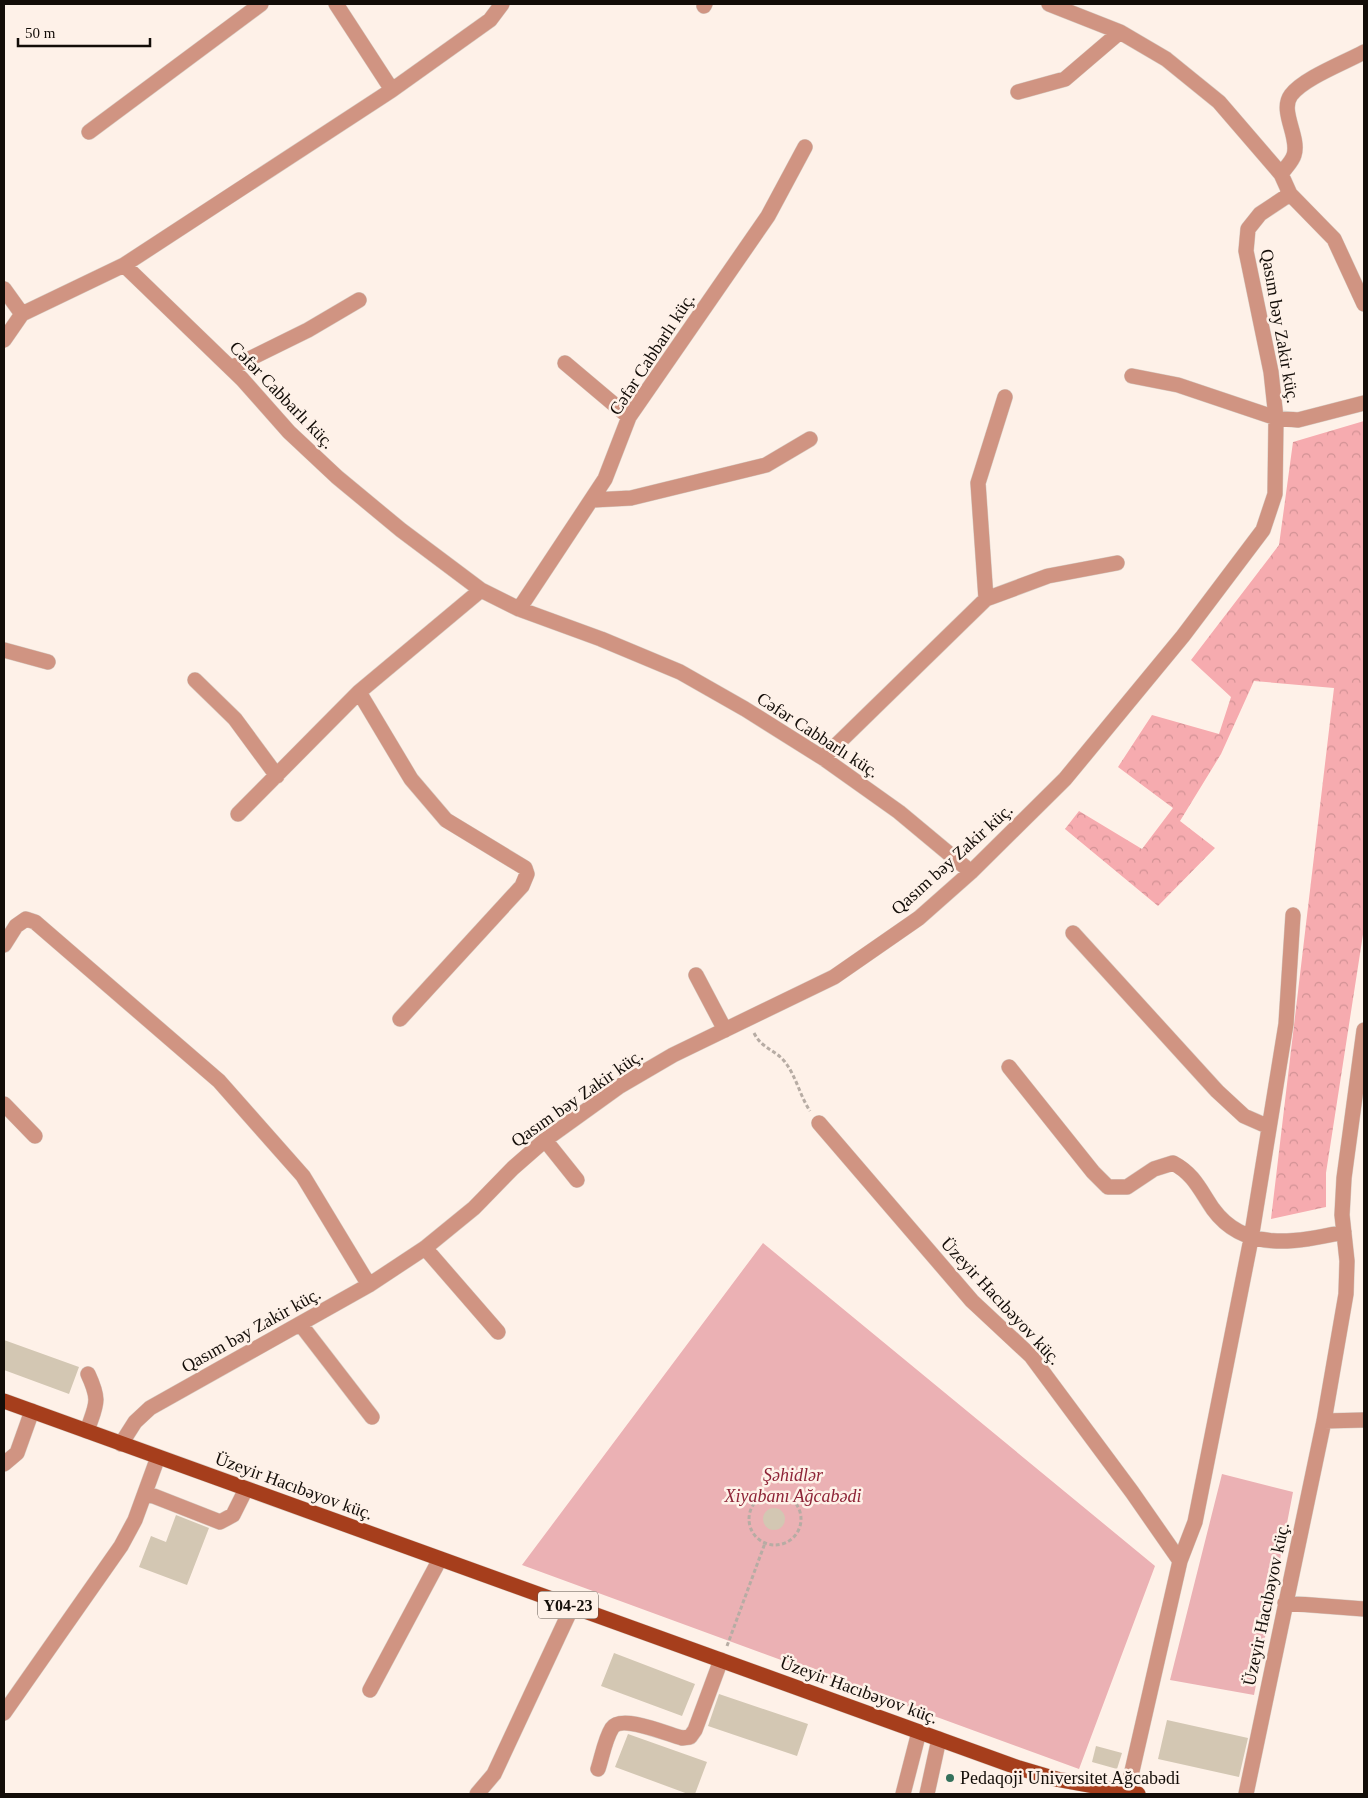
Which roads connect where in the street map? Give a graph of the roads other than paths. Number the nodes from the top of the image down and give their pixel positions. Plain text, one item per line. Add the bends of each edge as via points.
1 (261, 4) edge
2 (336, 4) edge
3 (502, 4) edge
4 (1049, 4) edge
5 (1120, 32) junction
6 (1364, 52) edge
7 (392, 90) junction
8 (1018, 92) dead end
9 (89, 132) dead end
10 (806, 147) dead end
11 (1281, 174) junction
12 (1290, 194) junction
13 (124, 265) junction
14 (4, 289) edge
15 (359, 300) dead end
16 (1364, 304) edge
17 (22, 314) junction
18 (4, 340) edge
19 (565, 363) dead end
20 (232, 368) junction
21 (1132, 376) dead end
22 (1005, 397) dead end
23 (1364, 403) edge
24 (629, 417) junction
25 (1276, 418) junction
26 (810, 439) dead end
27 (593, 500) junction
28 (1117, 563) dead end
29 (481, 590) junction
30 (986, 599) junction
31 (519, 609) junction
32 (4, 650) edge
33 (48, 662) dead end
34 (195, 680) dead end
35 (360, 692) junction
36 (823, 758) junction
37 (277, 776) junction
38 (238, 814) dead end
39 (971, 872) junction
40 (1293, 915) dead end
41 (1073, 933) dead end
42 (4, 945) edge
43 (696, 975) dead end
44 (400, 1019) dead end
45 (725, 1030) junction
46 (1364, 1030) edge
47 (1009, 1067) dead end
48 (4, 1104) edge
49 (819, 1122) road end
50 (1270, 1127) junction
51 (35, 1136) dead end
52 (545, 1140) junction
53 (577, 1180) dead end
54 (1344, 1232) junction
55 (1251, 1239) junction
56 (426, 1248) junction
57 (369, 1285) junction
58 (301, 1325) junction
59 (498, 1332) dead end
60 (88, 1374) dead end
61 (4, 1401) edge
62 (32, 1411) junction
63 (372, 1417) dead end
64 (1364, 1420) edge
65 (1324, 1421) junction
66 (87, 1432) junction
67 (121, 1444) junction
68 (158, 1457) junction
69 (4, 1464) edge
70 (246, 1489) junction
71 (146, 1493) junction
72 (440, 1559) junction
73 (1180, 1561) junction
74 (1285, 1603) junction
75 (572, 1607) junction
76 (1364, 1610) edge
77 (721, 1660) junction
78 (370, 1690) dead end
79 (4, 1713) edge
80 (919, 1732) junction
81 (939, 1739) junction
82 (598, 1769) dead end
83 (477, 1794) edge
84 (904, 1794) edge
85 (927, 1794) edge
86 (1132, 1794) edge
87 (1246, 1794) edge

1 - 9 street
2 - 7 street
3 - 7 street via 490,20
4 - 5 street
5 - 8 street via 1065,79
5 - 11 street via 1166,59 1219,102
6 - 11 street via 1298,87 1289,97 1287,108 1296,146 1294,158
7 - 13 street
10 - 24 street, Cəfər Cabbarlı küç. via 768,216
11 - 12 street
12 - 16 street via 1334,239
12 - 25 street, Qasım bəy Zakir küç. via 1260,214 1248,229 1246,251 1271,372
13 - 17 street
13 - 20 street, Cəfər Cabbarlı küç.
14 - 17 street
15 - 20 street
17 - 18 street
19 - 24 street
20 - 29 street, Cəfər Cabbarlı küç. via 289,432 337,477
21 - 25 street via 1178,384
22 - 30 street via 978,483
23 - 25 street via 1298,420
24 - 27 street, Cəfər Cabbarlı küç. via 606,479
25 - 39 street, Qasım bəy Zakir küç. via 1275,494 1263,530 1183,636 1065,779
26 - 27 street via 766,465 631,498
27 - 31 street, Cəfər Cabbarlı küç.
28 - 30 street via 1048,576
29 - 31 street, Cəfər Cabbarlı küç.
29 - 35 street
30 - 36 street
31 - 36 street, Cəfər Cabbarlı küç. via 680,672
32 - 33 street
34 - 37 street via 235,719
35 - 37 street
35 - 44 street via 410,779 446,820 525,868 527,874 522,886
36 - 39 street, Cəfər Cabbarlı küç. via 899,812
37 - 38 street
39 - 45 street, Qasım bəy Zakir küç. via 919,918 834,977
40 - 50 street via 1286,1024
41 - 50 street via 1217,1091 1244,1116
42 - 57 street via 16,926 26,919 35,922 219,1081 302,1176
43 - 45 street
45 - 52 street, Qasım bəy Zakir küç. via 620,1086
46 - 54 street, Üzeyir Hacıbəyov küç. via 1344,1178
47 - 55 street via 1108,1187 1128,1187 1154,1169 1173,1163 1187,1170 1234,1230
48 - 51 street
49 - 73 street, Üzeyir Hacıbəyov küç. via 972,1301 1031,1356
50 - 55 street
52 - 53 street
52 - 56 street, Qasım bəy Zakir küç. via 474,1208
54 - 55 street via 1304,1241
54 - 65 street, Üzeyir Hacıbəyov küç. via 1346,1294
55 - 73 street via 1195,1522
56 - 57 street, Qasım bəy Zakir küç.
56 - 59 street
57 - 58 street, Qasım bəy Zakir küç.
58 - 63 street
58 - 67 street, Qasım bəy Zakir küç. via 150,1408 135,1422
60 - 66 street via 98,1400
61 - 62 main road, Üzeyir Hacıbəyov küç. / Y04-23
62 - 66 main road, Üzeyir Hacıbəyov küç. / Y04-23
62 - 69 street via 17,1453
64 - 65 street
65 - 74 street, Üzeyir Hacıbəyov küç.
66 - 67 main road, Üzeyir Hacıbəyov küç. / Y04-23
67 - 68 main road, Üzeyir Hacıbəyov küç. / Y04-23
68 - 70 main road, Üzeyir Hacıbəyov küç. / Y04-23
68 - 71 street
70 - 71 street via 233,1515 220,1522
70 - 72 main road, Üzeyir Hacıbəyov küç. / Y04-23
71 - 79 street via 121,1546
72 - 75 main road, Üzeyir Hacıbəyov küç. / Y04-23
72 - 78 street
73 - 86 street
74 - 76 street
74 - 87 street, Üzeyir Hacıbəyov küç.
75 - 77 main road, Üzeyir Hacıbəyov küç. / Y04-23
75 - 83 street via 494,1774
77 - 80 main road, Üzeyir Hacıbəyov küç. / Y04-23
77 - 82 street via 690,1737 682,1738 628,1722 618,1723 612,1728
80 - 81 main road, Üzeyir Hacıbəyov küç. / Y04-23
80 - 84 street
81 - 85 street
81 - 86 main road, Üzeyir Hacıbəyov küç. / Y04-23 via 1056,1779

